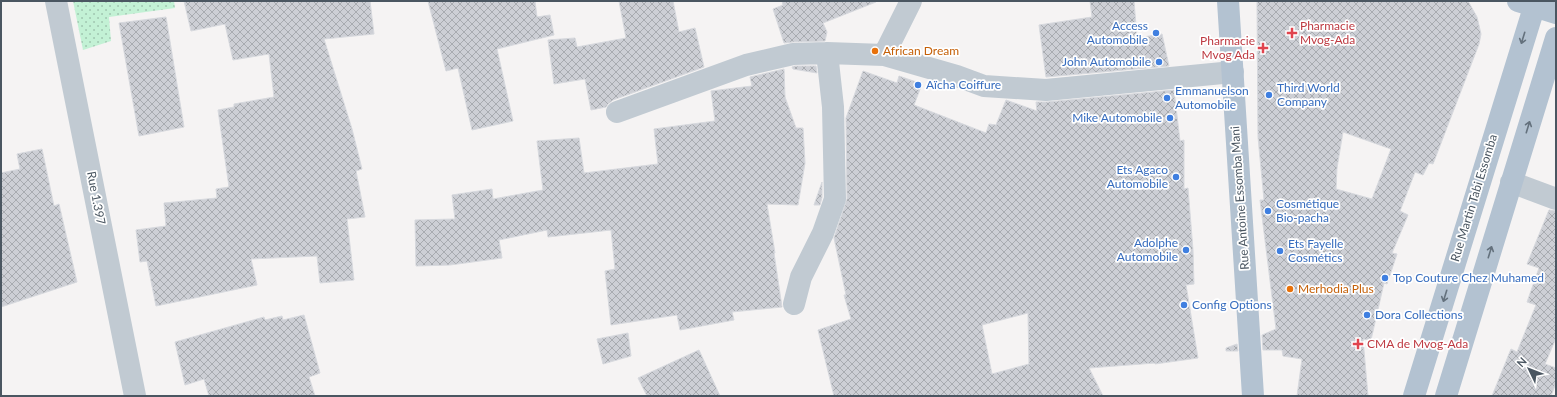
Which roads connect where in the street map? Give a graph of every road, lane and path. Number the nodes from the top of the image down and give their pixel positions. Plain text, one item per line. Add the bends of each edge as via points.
1 (56, 1) edge
2 (910, 1) edge
3 (1228, 1) edge
4 (1529, 3) edge
5 (1556, 13) edge
6 (1556, 38) edge
7 (827, 53) junction
8 (884, 55) junction
9 (1232, 72) junction
10 (617, 112) dead end
11 (1511, 182) junction
12 (1556, 199) edge
13 (794, 304) dead end
14 (135, 396) edge
15 (1253, 396) edge
16 (1414, 396) edge
17 (1446, 396) edge

1 - 14 street, Rue 1.397
2 - 8 street
3 - 9 main road, Rue Antoine Essomba Mani
4 - 5 main road
4 -> 16 main road, Rue Martin Tabi Essomba
11 -> 6 main road
7 - 8 street
7 - 10 street via 793,54 746,65
7 - 13 street via 833,107 835,199 823,233 801,277
8 - 9 street via 984,86 1046,90
9 - 15 main road, Rue Antoine Essomba Mani
11 - 12 street
17 -> 11 main road

